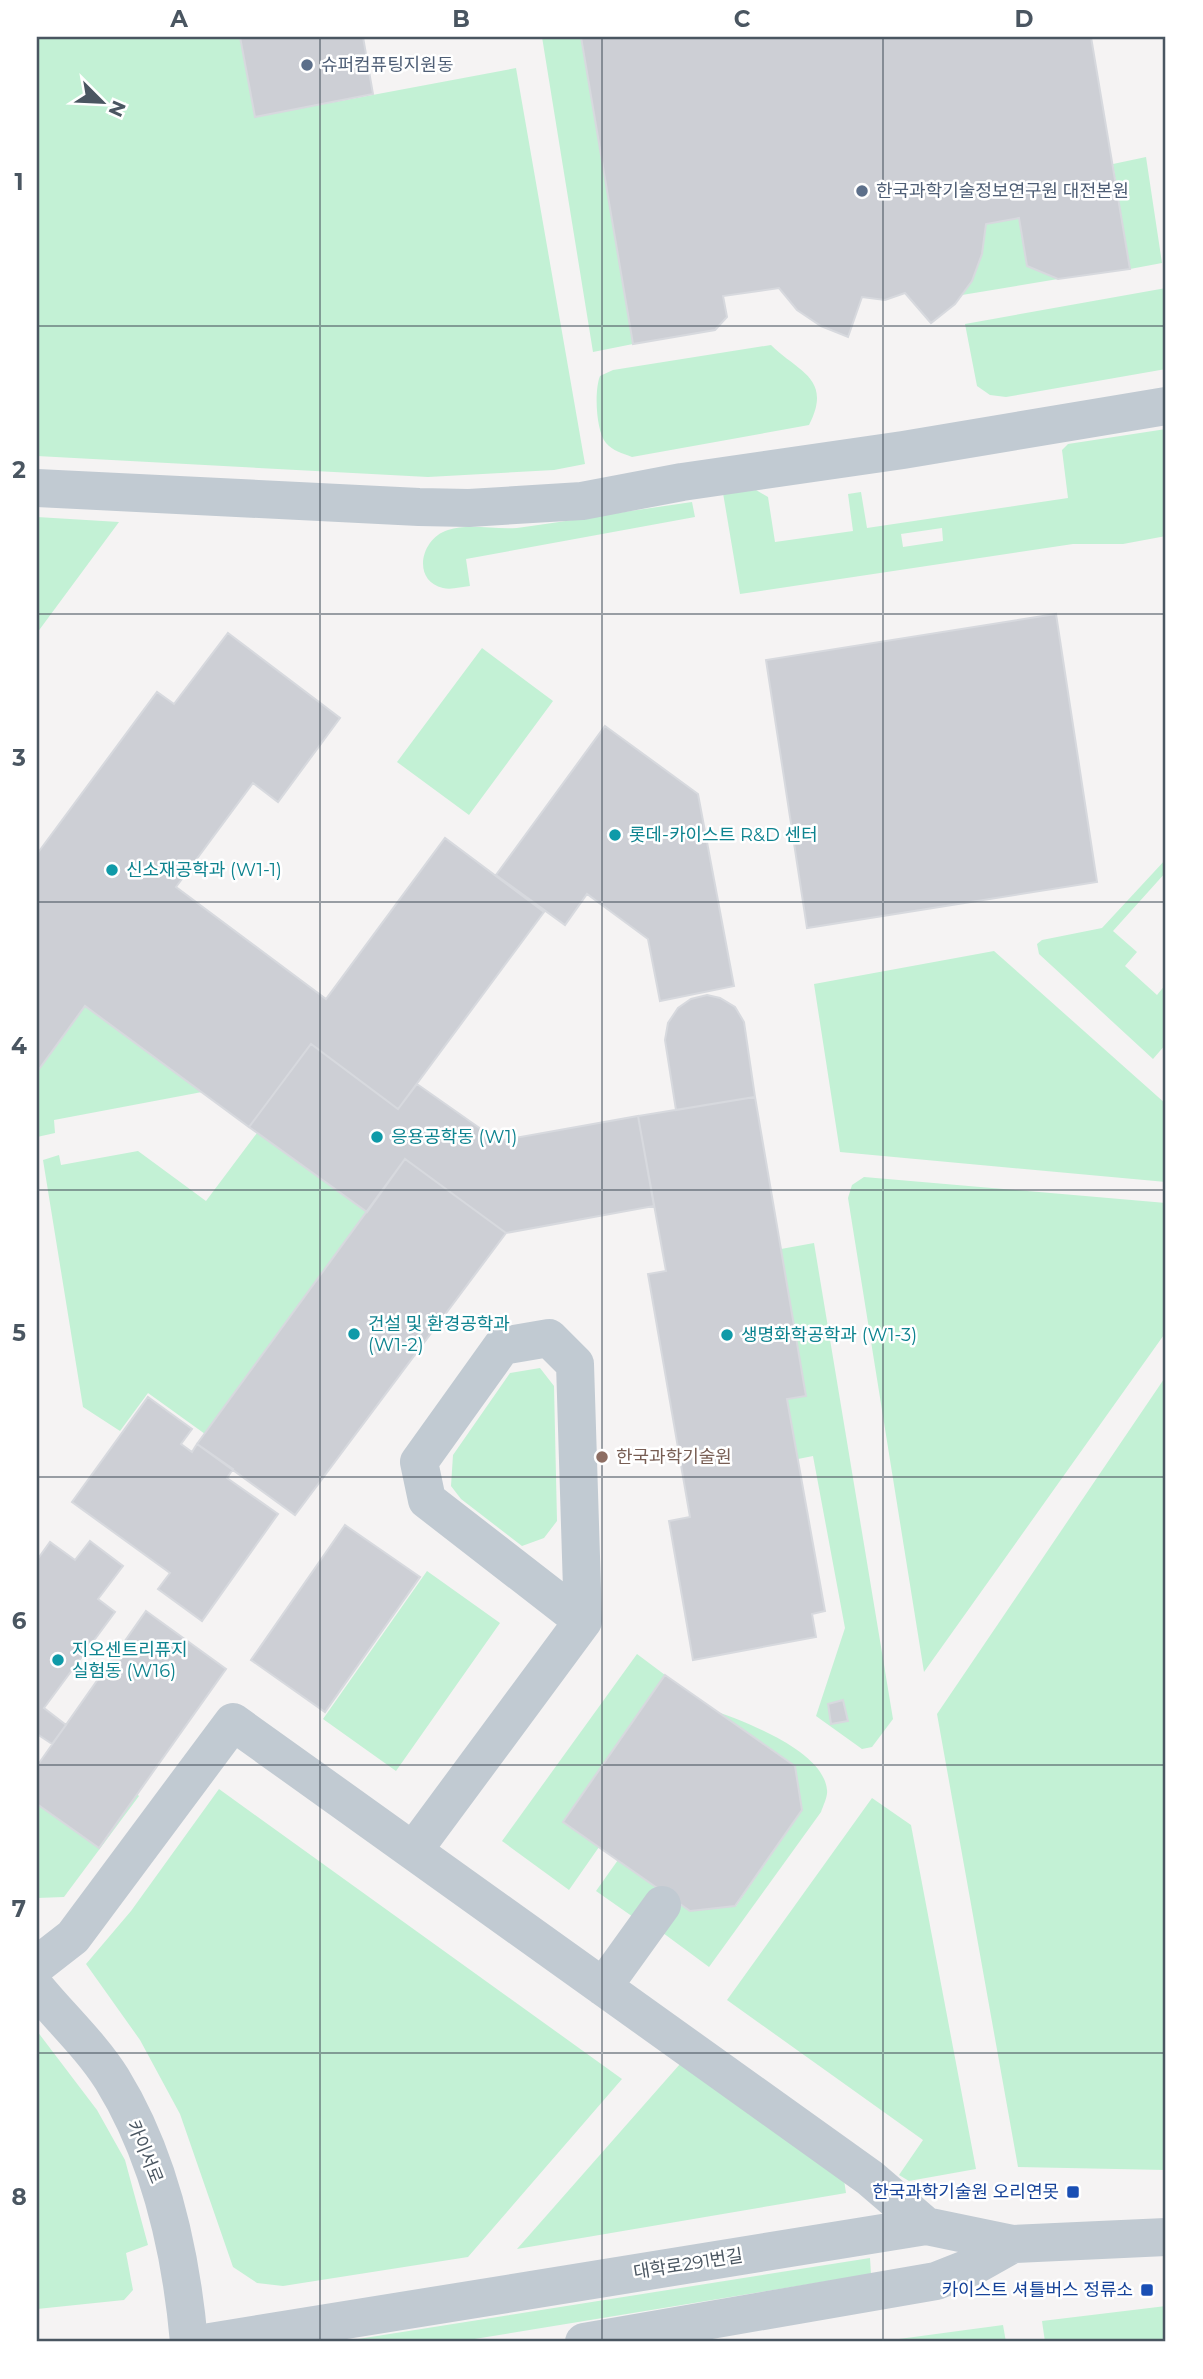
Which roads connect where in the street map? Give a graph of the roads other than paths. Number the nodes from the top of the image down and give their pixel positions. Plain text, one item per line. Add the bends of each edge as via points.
1 (1166, 406) edge
2 (37, 488) edge
3 (583, 1621) junction
4 (413, 1851) junction
5 (662, 1905) dead end
6 (37, 1965) edge
7 (603, 1987) junction
8 (37, 1989) edge
9 (926, 2226) junction
10 (1166, 2237) edge
11 (1013, 2244) junction
12 (189, 2342) edge
13 (210, 2342) edge
14 (584, 2342) edge

1 - 2 street via 582,500 419,507
3 - 3 street via 575,1364 549,1338 502,1346 419,1462 427,1500
3 - 4 street
4 - 6 street via 233,1722 73,1937
4 - 7 street
5 - 7 street
7 - 9 street via 870,2178
8 - 12 street, 카이서로 via 111,2078 151,2158 175,2242
9 - 11 street, 대학로291번길
9 - 13 street, 대학로291번길
10 - 11 street, 대학로291번길
11 - 14 street via 936,2281

